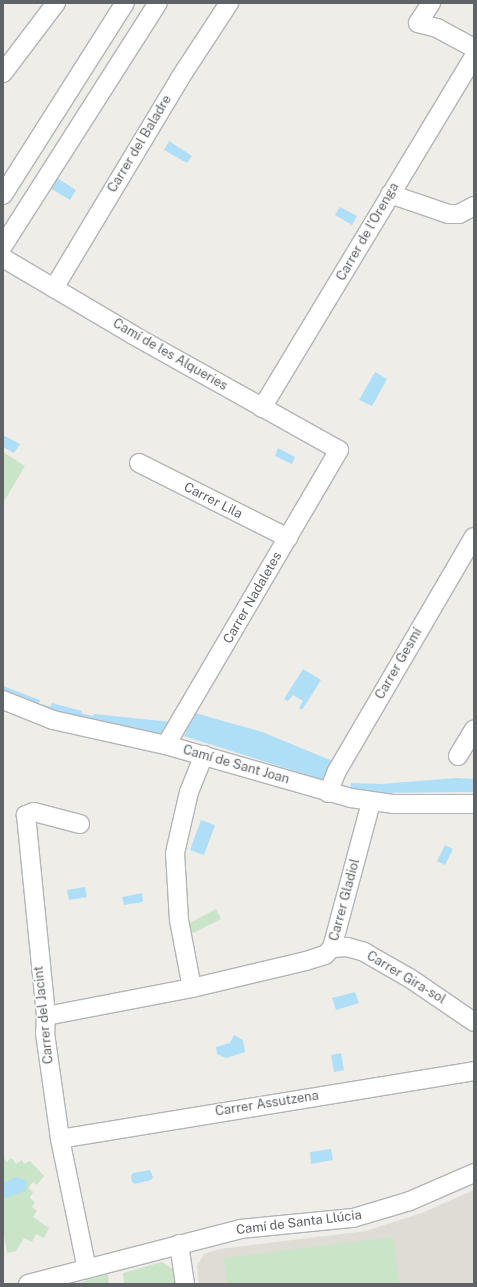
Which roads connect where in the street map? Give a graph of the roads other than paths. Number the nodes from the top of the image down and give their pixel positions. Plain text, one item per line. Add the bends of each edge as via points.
1 (56, 3) edge
2 (125, 3) edge
3 (158, 3) edge
4 (229, 3) edge
5 (431, 3) edge
6 (474, 48) edge
7 (474, 57) edge
8 (3, 73) edge
9 (390, 194) junction
10 (3, 195) edge
11 (474, 206) edge
12 (3, 246) edge
13 (3, 258) edge
14 (54, 288) junction
15 (262, 408) junction
16 (339, 450) joint
17 (139, 463) dead end
18 (474, 537) edge
19 (288, 538) junction
20 (474, 552) edge
21 (3, 700) edge
22 (474, 729) edge
23 (166, 745) junction
24 (204, 755) junction
25 (458, 756) dead end
26 (335, 781) junction
27 (371, 802) junction
28 (474, 804) edge
29 (80, 824) dead end
30 (332, 948) junction
31 (192, 988) junction
32 (46, 1016) junction
33 (474, 1022) edge
34 (474, 1070) edge
35 (60, 1139) junction
36 (474, 1173) edge
37 (179, 1244) junction
38 (87, 1269) junction
39 (28, 1284) edge
40 (185, 1284) edge

1 - 8 street
2 - 10 street
3 - 12 street
4 - 14 street, Carrer del Baladre via 180,78
5 - 6 street via 418,23 437,28
7 - 9 street, Carrer de l'Orenga
9 - 11 street via 448,214 459,214
9 - 15 street, Carrer de l'Orenga
13 - 14 street, Camí de les Alqueries
14 - 15 street, Camí de les Alqueries
15 - 16 street, Camí de les Alqueries
16 - 19 street, Carrer Nadaletes
17 - 19 street, Carrer Lila
18 - 26 street, Carrer Gesmí
19 - 23 street, Carrer Nadaletes
20 - 26 street, Carrer Gesmí
21 - 23 street, Camí de Sant Joan via 53,720
22 - 25 street
23 - 24 street, Camí de Sant Joan
24 - 26 street, Camí de Sant Joan
24 - 31 street via 189,792 174,853 179,920
26 - 27 street, Camí de Sant Joan
27 - 28 street, Camí de Sant Joan
27 - 30 street, Carrer Gladiol
29 - 32 street, Carrer del Jacint via 34,812 26,815
30 - 31 street, Carrer Gladiol via 314,960
30 - 33 street, Carrer Gira-sol via 364,952 411,979
31 - 32 street, Carrer Gladiol
32 - 35 street, Carrer del Jacint via 45,1032
34 - 35 street, Carrer Assutzena
35 - 38 street, Carrer del Jacint
36 - 37 street, Camí de Santa Llúcia via 410,1201 353,1218 248,1228
37 - 38 street, Camí de Santa Llúcia
37 - 40 street
38 - 39 street, Camí de Santa Llúcia

